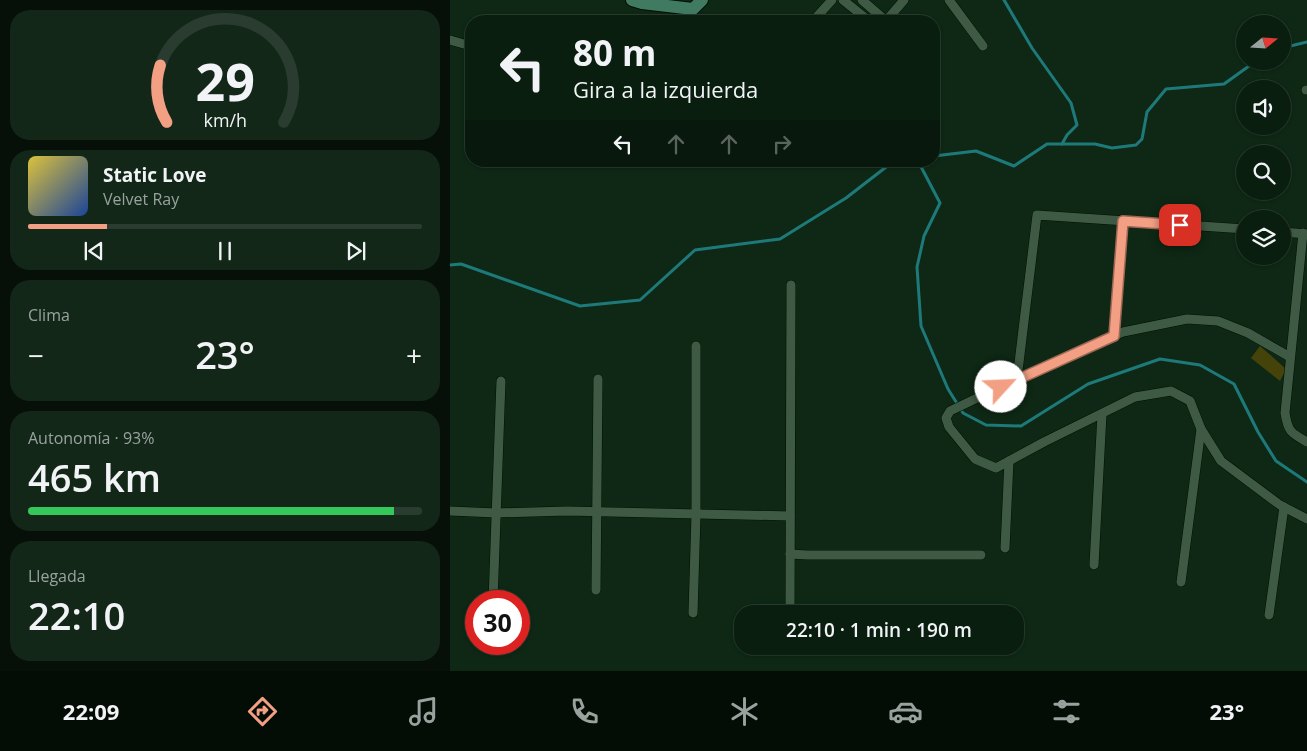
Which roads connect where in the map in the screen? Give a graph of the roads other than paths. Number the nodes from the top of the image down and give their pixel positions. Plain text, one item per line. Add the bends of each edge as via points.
1 (832, 0) edge
2 (843, 0) edge
3 (862, 0) edge
4 (904, 0) edge
5 (949, 0) edge
6 (639, 1) edge
7 (698, 5) edge
8 (690, 15) edge
9 (818, 15) edge
10 (862, 15) edge
11 (879, 15) edge
12 (891, 15) edge
13 (450, 40) edge
14 (465, 44) edge
15 (983, 46) dead end
16 (1123, 221) junction
17 (1236, 228) edge
18 (1291, 232) edge
19 (1305, 233) edge
20 (791, 285) dead end
21 (1114, 336) junction
22 (696, 346) dead end
23 (1290, 357) junction
24 (1017, 378) junction
25 (598, 379) dead end
26 (501, 381) dead end
27 (1102, 414) junction
28 (1201, 429) junction
29 (1307, 442) edge
30 (1009, 461) junction
31 (1284, 507) junction
32 (450, 511) edge
33 (596, 512) junction
34 (496, 513) junction
35 (696, 515) junction
36 (790, 516) junction
37 (1307, 518) edge
38 (1005, 548) dead end
39 (790, 554) junction
40 (981, 555) dead end
41 (1094, 565) dead end
42 (1181, 582) dead end
43 (493, 590) edge
44 (596, 590) dead end
45 (790, 605) edge
46 (693, 613) dead end
47 (1269, 615) dead end

1 - 9 street
2 - 10 street
3 - 11 street
4 - 12 street
5 - 15 street
6 - 7 street
7 - 8 street
13 - 14 street
16 - 17 street
16 - 21 street
16 - 24 street via 1037,215
18 - 19 street
19 - 23 street
20 - 36 street
21 - 23 street via 1187,318 1218,321 1248,333
21 - 24 street
22 - 35 street
23 - 29 street via 1287,424 1291,433
24 - 30 street via 950,411 946,418 949,427 975,459 996,468
25 - 33 street
26 - 34 street
27 - 28 street via 1135,397 1171,391 1190,401
27 - 30 street
27 - 41 street
28 - 31 street via 1222,461
28 - 42 street
30 - 38 street
31 - 37 street
31 - 47 street
32 - 34 street
33 - 34 street
33 - 35 street
33 - 44 street
34 - 43 street
35 - 36 street
35 - 46 street
36 - 39 street
39 - 40 street
39 - 45 street

